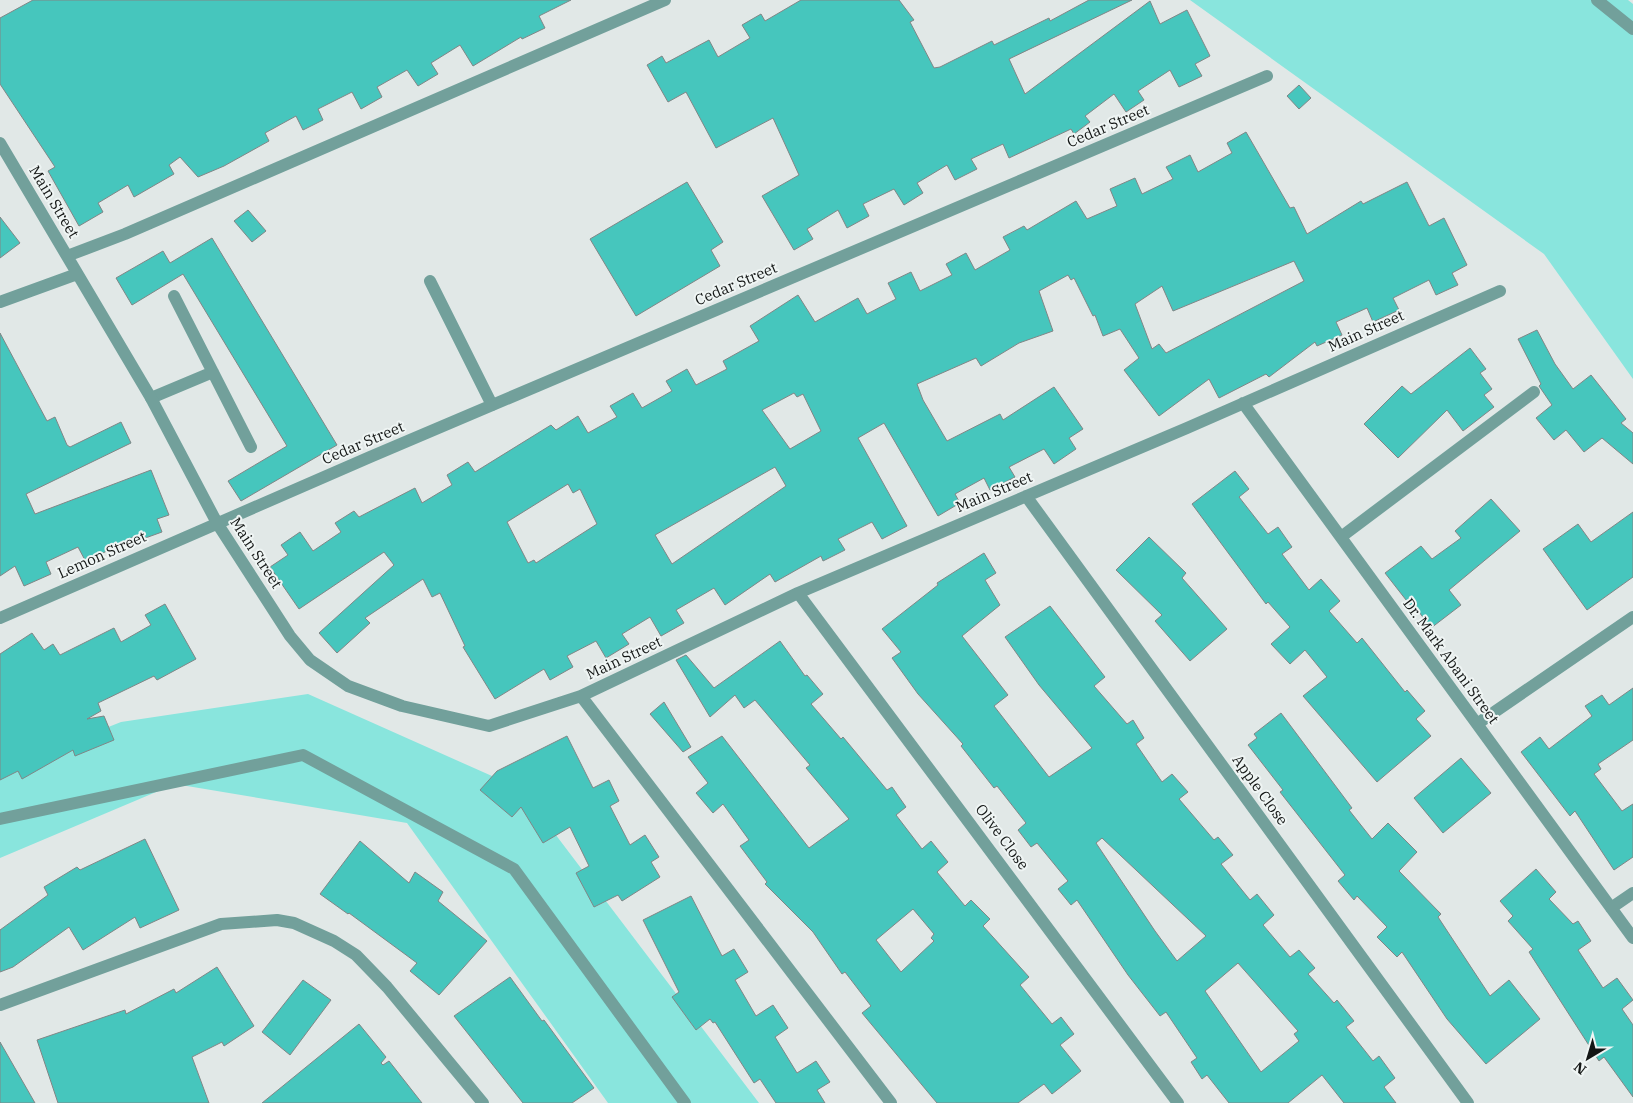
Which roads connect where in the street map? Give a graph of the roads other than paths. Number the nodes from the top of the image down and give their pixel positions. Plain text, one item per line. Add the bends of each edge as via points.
1 (665, 0) edge
2 (1597, 0) edge
3 (1633, 29) edge
4 (1267, 76) dead end
5 (0, 143) edge
6 (67, 256) junction
7 (77, 274) junction
8 (430, 281) dead end
9 (1500, 290) dead end
10 (174, 296) dead end
11 (0, 302) edge
12 (213, 372) junction
13 (1534, 392) dead end
14 (151, 398) junction
15 (1243, 403) junction
16 (492, 406) junction
17 (251, 447) dead end
18 (1026, 496) junction
19 (217, 523) junction
20 (1341, 537) junction
21 (798, 593) junction
22 (1633, 617) edge
23 (0, 618) edge
24 (581, 696) junction
25 (1476, 724) junction
26 (0, 819) edge
27 (1633, 892) edge
28 (1611, 908) junction
29 (1633, 938) edge
30 (0, 1005) edge
31 (483, 1103) edge
32 (685, 1103) edge
33 (891, 1103) edge
34 (1178, 1103) edge
35 (1468, 1103) edge

1 - 6 street via 125,234
2 - 3 street
4 - 16 street, Cedar Street
5 - 6 street, Main Street
6 - 7 street, Main Street
7 - 11 street
7 - 14 street, Main Street
8 - 16 street
9 - 15 street, Main Street
10 - 12 street
12 - 14 street
12 - 17 street
13 - 20 street
14 - 19 street, Main Street
15 - 18 street, Main Street
15 - 20 street, Dr. Mark Abani Street
16 - 19 street, Cedar Street
18 - 21 street, Main Street
18 - 35 street, Apple Close
19 - 23 street, Lemon Street
19 - 24 street, Main Street via 290,636 310,660 348,686 402,706 489,726
20 - 25 street, Dr. Mark Abani Street
21 - 24 street, Main Street
21 - 34 street, Olive Close
22 - 25 street
24 - 33 street
25 - 28 street, Dr. Mark Abani Street
26 - 32 street via 303,755 514,869
27 - 28 street
28 - 29 street, Dr. Mark Abani Street
30 - 31 street via 220,924 262,920 294,923 356,955 387,987

